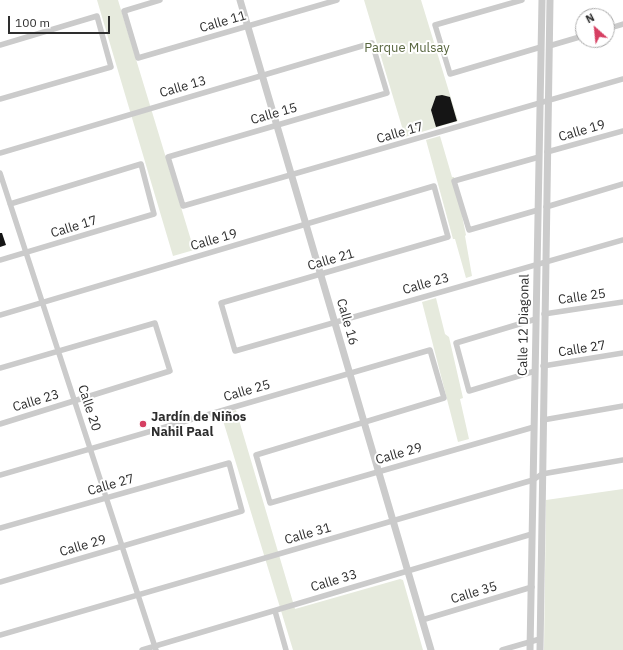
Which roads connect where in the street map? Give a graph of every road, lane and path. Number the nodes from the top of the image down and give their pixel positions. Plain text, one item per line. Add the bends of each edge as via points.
1 (160, 0) edge
2 (240, 0) edge
3 (337, 0) edge
4 (522, 0) edge
5 (542, 0) edge
6 (550, 0) edge
7 (248, 26) junction
8 (575, 38) edge
9 (0, 46) edge
10 (549, 46) junction
11 (541, 47) junction
12 (262, 76) junction
13 (623, 79) edge
14 (387, 93) joint
15 (0, 99) edge
16 (544, 102) junction
17 (277, 125) junction
18 (623, 131) edge
19 (547, 152) junction
20 (0, 153) edge
21 (539, 157) junction
22 (0, 173) edge
23 (292, 176) junction
24 (623, 184) edge
25 (10, 204) junction
26 (183, 206) joint
27 (546, 207) junction
28 (538, 210) junction
29 (306, 224) junction
30 (448, 237) joint
31 (623, 240) edge
32 (26, 253) junction
33 (0, 260) edge
34 (545, 262) junction
35 (537, 264) junction
36 (321, 274) junction
37 (42, 302) junction
38 (623, 302) edge
39 (0, 314) edge
40 (544, 314) junction
41 (536, 319) junction
42 (335, 322) junction
43 (58, 351) junction
44 (235, 351) joint
45 (623, 353) edge
46 (543, 366) junction
47 (0, 368) edge
48 (535, 371) junction
49 (350, 373) junction
50 (74, 401) junction
51 (623, 406) edge
52 (543, 420) junction
53 (364, 423) junction
54 (0, 424) edge
55 (534, 427) junction
56 (90, 448) junction
57 (623, 460) edge
58 (378, 471) junction
59 (0, 474) edge
60 (542, 474) junction
61 (533, 480) junction
62 (105, 498) junction
63 (242, 511) joint
64 (393, 521) junction
65 (0, 528) edge
66 (532, 534) junction
67 (122, 546) junction
68 (408, 571) junction
69 (0, 582) edge
70 (532, 587) junction
71 (138, 595) junction
72 (275, 611) junction
73 (422, 620) junction
74 (0, 635) edge
75 (540, 639) junction
76 (531, 642) junction
77 (155, 648) edge
78 (142, 650) edge
79 (286, 650) edge
80 (431, 650) edge
81 (502, 650) edge
82 (530, 650) edge
83 (540, 650) edge

1 - 7 street, Calle 11 via 124,11 138,58
2 - 7 street, Calle 16
3 - 7 street, Calle 11
4 - 11 street via 435,25 450,74
5 - 11 street, Calle 12 Diagonal
6 - 10 street, Calle 12 Diagonal
7 - 12 street, Calle 16
8 - 10 street
9 - 15 street via 97,16 111,67
10 - 16 street, Calle 12 Diagonal
11 - 16 street, Calle 12 Diagonal
12 - 14 street, Calle 13 via 372,43
12 - 17 street, Calle 16
12 - 20 street, Calle 13
13 - 16 street, Calle 17
14 - 17 street, Calle 15
16 - 19 street, Calle 12 Diagonal
16 - 21 street, Calle 12 Diagonal
16 - 23 street, Calle 17
17 - 23 street, Calle 16
17 - 26 street, Calle 15 via 168,157
18 - 19 street, Calle 19
19 - 27 street, Calle 12 Diagonal
21 - 28 street, Calle 12 Diagonal
21 - 28 street via 454,181 469,230
22 - 25 street, Calle 20
23 - 26 street, Calle 17
23 - 29 street, Calle 16
24 - 27 street
25 - 32 street, Calle 20
25 - 32 street, Calle 17 via 141,164 154,214
27 - 34 street, Calle 12 Diagonal
28 - 35 street, Calle 12 Diagonal
29 - 30 street, Calle 19 via 434,186
29 - 36 street, Calle 16
29 - 37 street, Calle 19
30 - 36 street, Calle 21
31 - 34 street, Calle 23
32 - 33 street, Calle 17
32 - 37 street, Calle 20
34 - 35 street, Calle 23
34 - 40 street, Calle 12 Diagonal
35 - 41 street, Calle 12 Diagonal
35 - 42 street, Calle 23
36 - 42 street, Calle 16
36 - 44 street, Calle 21 via 221,303
37 - 39 street, Calle 19
37 - 43 street, Calle 20
38 - 40 street, Calle 25
40 - 46 street, Calle 12 Diagonal
41 - 48 street, Calle 12 Diagonal
41 - 48 street via 456,343 469,391
42 - 44 street, Calle 23
42 - 49 street, Calle 16
43 - 47 street
43 - 50 street, Calle 20
43 - 50 street, Calle 23 via 155,323 170,371
45 - 46 street, Calle 27
46 - 52 street, Calle 12 Diagonal
48 - 55 street, Calle 12 Diagonal
49 - 53 street, Calle 16
49 - 53 street, Calle 25 via 430,350 444,398
49 - 56 street, Calle 25
50 - 54 street, Calle 23
50 - 56 street, Calle 20
51 - 52 street
52 - 60 street, Calle 12 Diagonal
53 - 58 street, Calle 16
53 - 58 street, Calle 29 via 256,455 270,503
55 - 58 street, Calle 29
55 - 61 street, Calle 12 Diagonal
56 - 59 street, Calle 25
56 - 62 street, Calle 20
57 - 60 street, Calle 31
58 - 64 street, Calle 16
60 - 61 street, Calle 31
60 - 75 street, Calle 12 Diagonal
61 - 64 street, Calle 31
61 - 66 street, Calle 12 Diagonal
62 - 63 street, Calle 27 via 229,463
62 - 65 street, Calle 27
62 - 67 street, Calle 20
63 - 67 street, Calle 29
64 - 68 street, Calle 16
64 - 71 street, Calle 31
66 - 68 street, Calle 33
66 - 70 street, Calle 12 Diagonal
67 - 69 street, Calle 29
67 - 71 street, Calle 20
68 - 72 street, Calle 33
68 - 73 street, Calle 16
70 - 73 street, Calle 35
70 - 76 street, Calle 12 Diagonal
71 - 74 street, Calle 31
71 - 77 street, Calle 20
72 - 77 street, Calle 33
72 - 79 street
73 - 80 street, Calle 16
75 - 76 street
75 - 83 street, Calle 12 Diagonal
76 - 81 street
76 - 82 street, Calle 12 Diagonal
77 - 78 street, Calle 33

